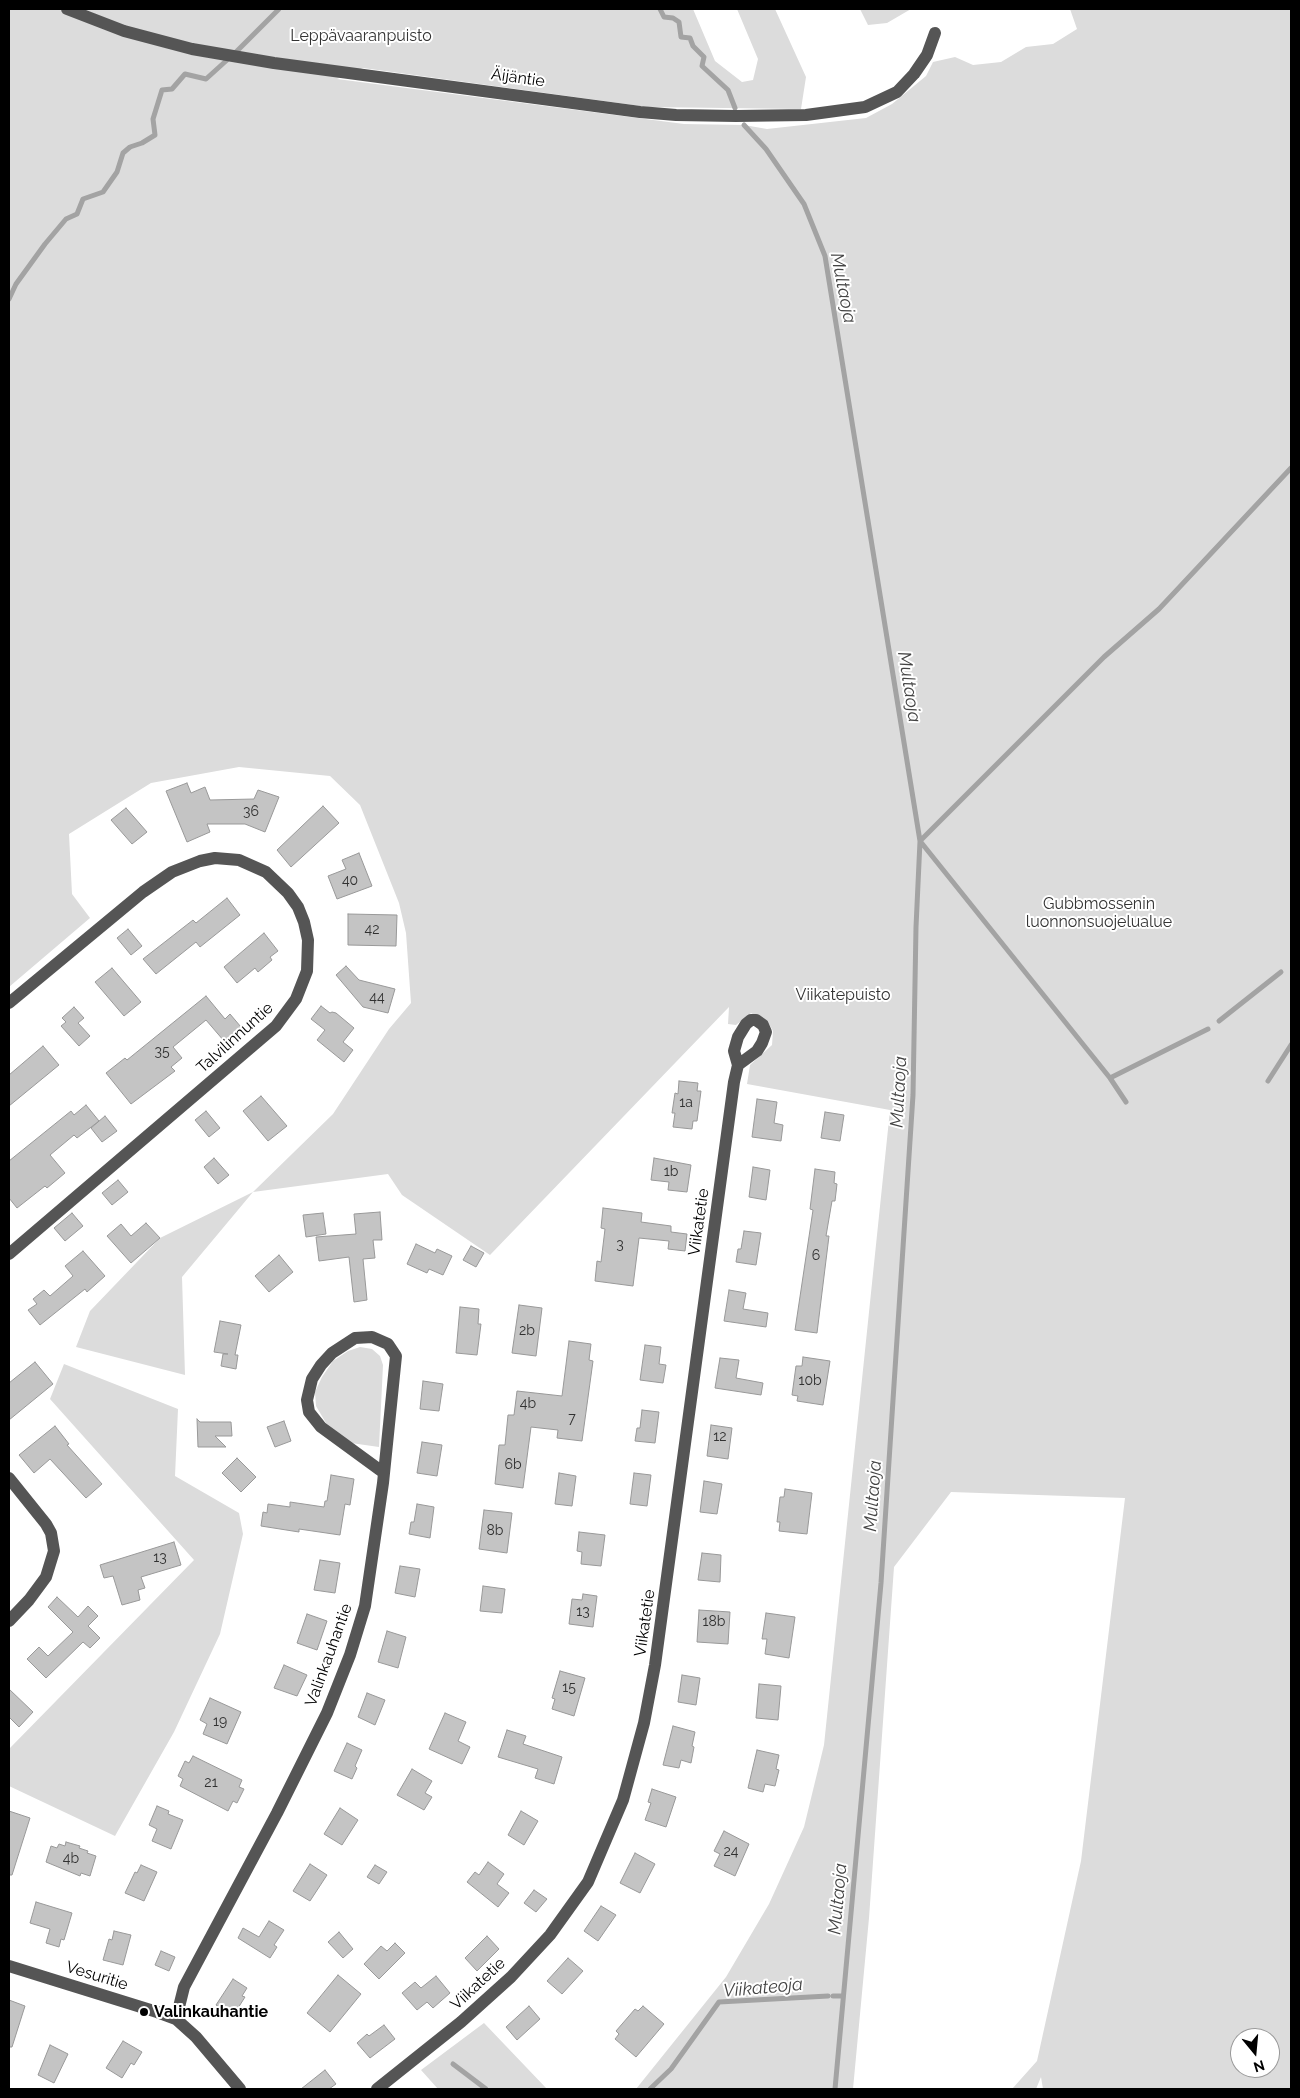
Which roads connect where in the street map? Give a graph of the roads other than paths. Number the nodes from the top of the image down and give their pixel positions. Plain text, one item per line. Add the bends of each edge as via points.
1 (67, 9) edge
2 (935, 33) dead end
3 (9, 1003) edge
4 (738, 1066) dead end
5 (9, 1254) edge
6 (384, 1473) junction
7 (9, 1478) edge
8 (9, 1621) edge
9 (9, 1966) edge
10 (176, 2019) junction
11 (240, 2089) edge
12 (377, 2089) edge

1 - 2 street, Äijäntie via 133,33 192,49 274,63 676,115 806,115 865,107 897,92 927,55
3 - 5 street, Talvilinnuntie via 142,892 172,872 200,861 215,858 240,860 266,872 288,893 304,922 308,940 307,971 296,999 276,1026
4 - 12 street, Viikatetie via 656,1665 623,1800 588,1882 550,1935 461,2022
6 - 6 street, Valinkauhantie via 396,1356 388,1344 372,1337 355,1338 332,1353 321,1365 312,1379 308,1406 321,1427
6 - 10 street, Valinkauhantie via 365,1606 350,1655 301,1766 184,1988
7 - 8 street via 46,1524 54,1551 46,1578
9 - 10 street, Vesuritie
10 - 11 street via 216,2059

